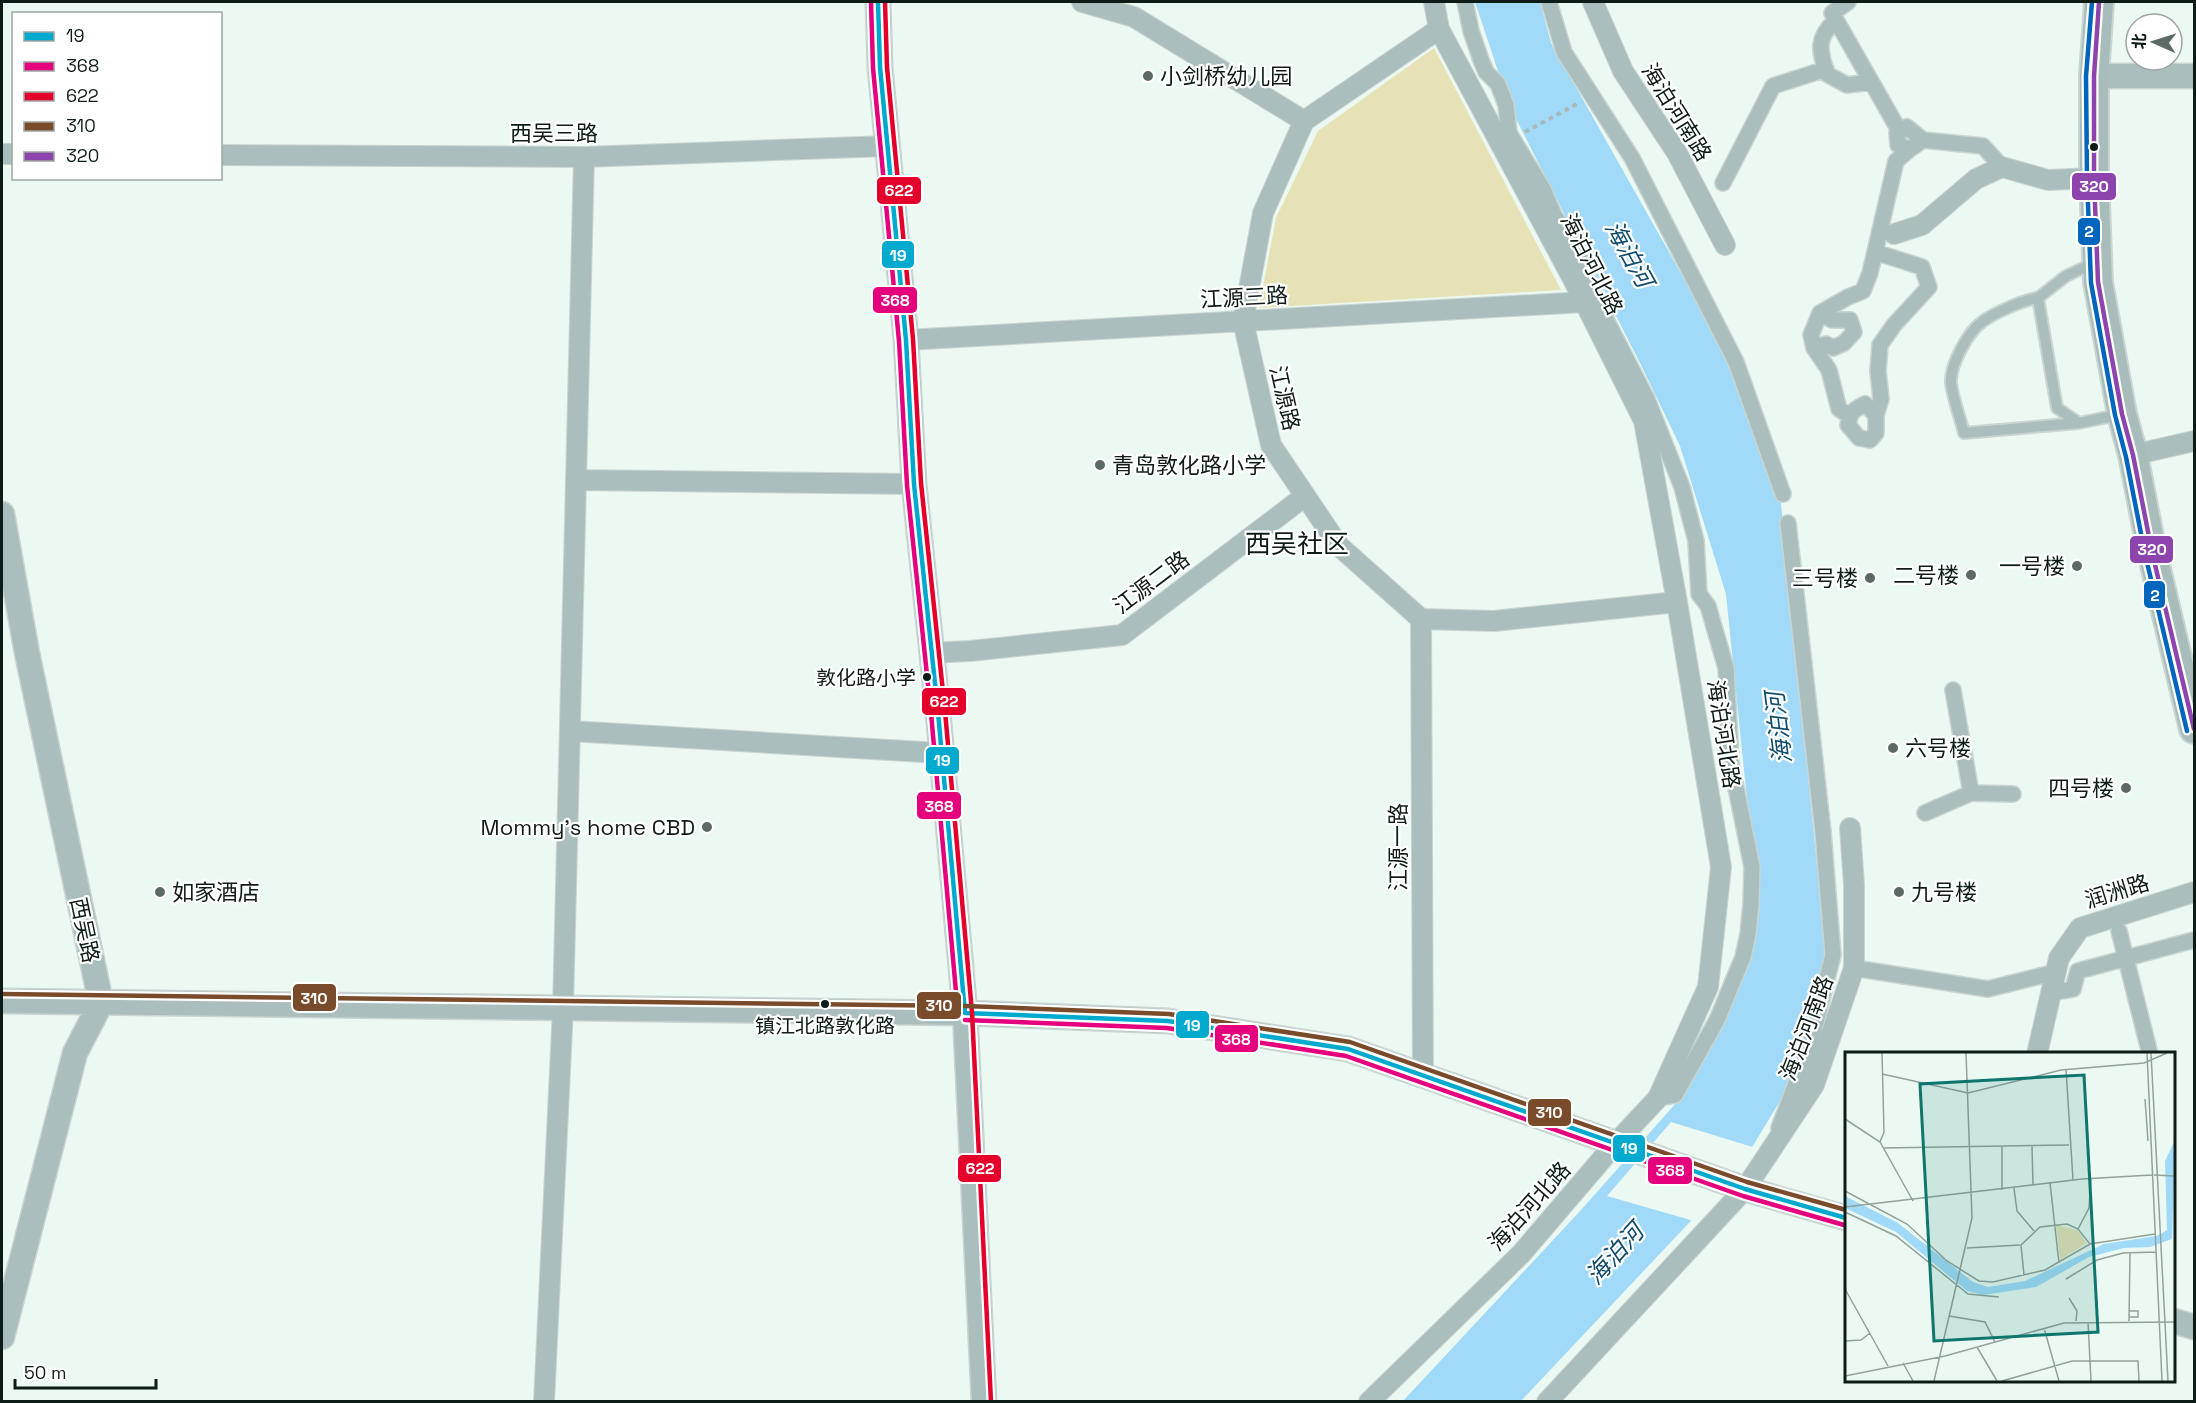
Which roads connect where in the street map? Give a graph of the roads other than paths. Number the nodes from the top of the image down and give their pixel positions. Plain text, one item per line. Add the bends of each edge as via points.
1 (878, 2) edge
2 (1082, 2) edge
3 (1434, 2) edge
4 (1466, 2) edge
5 (1550, 2) edge
6 (1593, 2) edge
7 (1848, 2) edge
8 (2098, 2) edge
9 (1836, 20) junction
10 (1439, 28) junction
11 (1826, 69) junction
12 (2094, 76) junction
13 (2194, 76) edge
14 (1871, 82) junction
15 (1304, 121) junction
16 (1900, 132) junction
17 (1923, 140) junction
18 (888, 146) junction
19 (1910, 149) junction
20 (222, 155) edge
21 (584, 157) junction
22 (2002, 167) junction
23 (2094, 178) junction
24 (1723, 183) dead end
25 (1894, 234) dead end
26 (1725, 245) dead end
27 (1875, 252) junction
28 (2096, 262) junction
29 (2038, 298) junction
30 (1585, 302) junction
31 (1820, 313) junction
32 (1243, 321) junction
33 (906, 340) junction
34 (1814, 348) junction
35 (2122, 414) junction
36 (1849, 415) junction
37 (1876, 415) junction
38 (2079, 423) junction
39 (2194, 441) edge
40 (2133, 455) junction
41 (576, 480) junction
42 (914, 484) junction
43 (1783, 494) dead end
44 (1305, 496) junction
45 (2, 514) edge
46 (1788, 523) dead end
47 (1677, 602) junction
48 (1421, 619) junction
49 (930, 653) junction
50 (1953, 690) dead end
51 (2194, 729) edge
52 (570, 731) junction
53 (940, 753) junction
54 (1971, 794) junction
55 (2013, 794) dead end
56 (1925, 813) dead end
57 (1850, 828) dead end
58 (2194, 892) edge
59 (2119, 931) dead end
60 (2194, 940) edge
61 (2125, 957) junction
62 (1854, 968) junction
63 (2056, 972) junction
64 (2051, 993) junction
65 (2, 1001) edge
66 (100, 1003) junction
67 (563, 1008) junction
68 (965, 1013) junction
69 (2037, 1052) edge
70 (2150, 1052) edge
71 (1423, 1076) junction
72 (1658, 1098) junction
73 (1615, 1144) junction
74 (1772, 1148) junction
75 (1745, 1189) junction
76 (1845, 1218) edge
77 (2175, 1321) edge
78 (2194, 1327) edge
79 (2, 1336) edge
80 (544, 1401) edge
81 (984, 1401) edge
82 (1368, 1401) edge
83 (1547, 1401) edge

1 - 18 street
2 - 15 street via 1134,17
3 - 10 street, 海泊河北路
4 - 72 street via 1471,31 1486,72 1498,84 1506,105 1509,133 1582,259 1587,283 1647,399 1667,448 1696,541 1699,594 1708,606 1726,668 1731,763 1752,867 1748,934 1718,1020 1675,1095
5 - 43 street via 1564,52 1632,158 1736,362
6 - 26 street, 海泊河南路 via 1623,71 1677,153
7 - 9 street via 1832,13
8 - 12 main road
9 - 11 street via 1825,30 1820,46
9 - 14 street
10 - 15 street
10 - 30 street, 海泊河北路
11 - 14 street via 1827,74 1847,86
11 - 24 street via 1773,86
12 - 13 street
12 - 23 main road
14 - 16 street
15 - 32 street, 江源路 via 1263,213
16 - 17 street via 1907,127
16 - 19 street via 1898,145
17 - 19 street
17 - 22 street via 1983,146
18 - 21 street, 西吴三路
18 - 33 street
19 - 27 street via 1896,161
20 - 21 street, 西吴三路
21 - 41 street
22 - 23 street via 2048,180
22 - 25 street via 1976,179 1923,225
23 - 28 main road
27 - 31 street via 1863,291
27 - 37 street via 1922,267 1929,287 1880,345 1881,399
28 - 29 lane via 2066,276
28 - 35 main road
29 - 38 lane via 2057,408
29 - 38 lane via 1982,321 1968,337 1951,381 1964,433
30 - 32 street, 江源三路
30 - 47 street, 海泊河北路 via 1644,421
31 - 34 street via 1811,335
31 - 34 street via 1832,320 1850,321 1854,332 1833,348 1826,344
32 - 33 street, 江源三路
32 - 44 street, 江源路 via 1271,445
33 - 42 street
34 - 36 street via 1828,370 1839,409
35 - 38 lane
35 - 40 main road
36 - 37 street via 1865,404
36 - 37 street via 1848,425 1859,438 1870,440 1876,433
39 - 40 street
40 - 51 main road
41 - 42 street
41 - 52 street
42 - 49 street
44 - 48 street, 江源路 via 1339,546
44 - 49 street, 江源二路 via 1122,634
45 - 66 street, 西吴路
46 - 74 street via 1833,955 1810,1046
47 - 48 street via 1494,621
47 - 72 street, 海泊河北路 via 1721,867 1708,987
48 - 71 street, 江源一路
49 - 53 street
50 - 54 street
52 - 53 street
52 - 67 street
53 - 68 street
54 - 55 street
54 - 56 street
57 - 62 street, 海泊河南路
58 - 63 street, 润洲路 via 2080,928 2059,958
59 - 61 street
60 - 61 street
61 - 64 street via 2078,971 2073,989
61 - 70 street
62 - 63 street via 1988,989
62 - 74 street, 海泊河南路 via 1814,1085
63 - 64 street, 润洲路
64 - 69 street, 润洲路
65 - 66 street
66 - 67 street
66 - 79 street via 75,1053
67 - 68 street
67 - 80 street
68 - 71 street via 1168,1021 1348,1049
68 - 81 street
71 - 73 street
72 - 73 street, 海泊河北路
73 - 75 street
73 - 82 street, 海泊河北路 via 1521,1254
74 - 75 street, 海泊河南路
75 - 76 street
75 - 83 street, 海泊河南路
77 - 78 street

